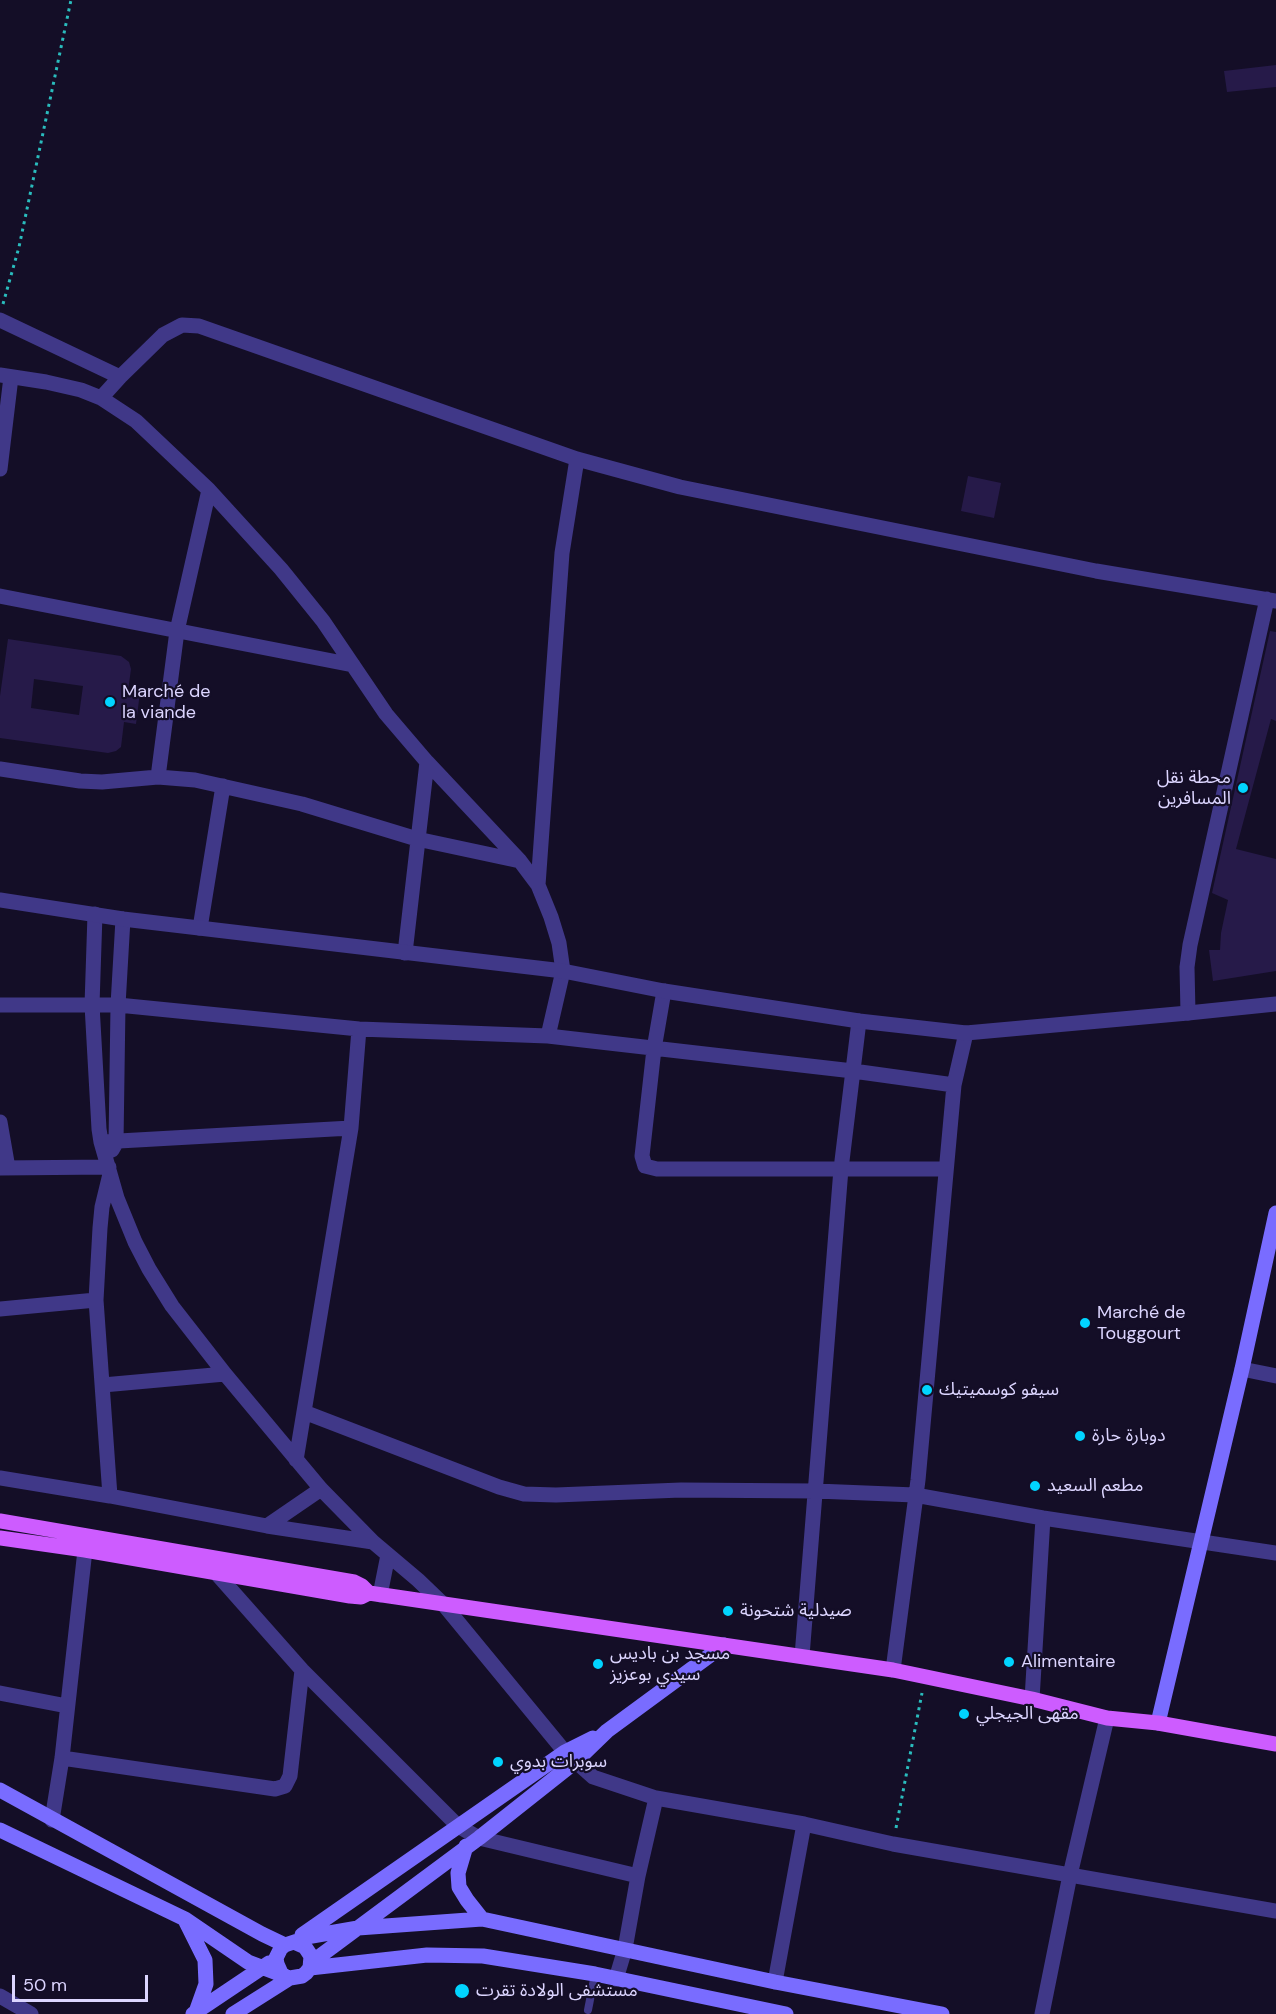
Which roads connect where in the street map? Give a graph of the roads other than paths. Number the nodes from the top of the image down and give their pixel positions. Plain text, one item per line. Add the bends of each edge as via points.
1 (0, 320) edge
2 (6, 376) edge
3 (120, 377) junction
4 (101, 398) junction
5 (577, 459) junction
6 (0, 470) edge
7 (208, 490) junction
8 (0, 596) edge
9 (1272, 600) edge
10 (177, 631) junction
11 (353, 665) junction
12 (427, 762) junction
13 (0, 769) edge
14 (158, 777) junction
15 (223, 786) junction
16 (417, 839) junction
17 (520, 861) junction
18 (538, 885) junction
19 (0, 900) edge
20 (95, 914) junction
21 (123, 919) junction
22 (200, 928) junction
23 (405, 952) junction
24 (563, 971) junction
25 (664, 990) junction
26 (1276, 1004) edge
27 (0, 1005) edge
28 (92, 1005) junction
29 (118, 1005) junction
30 (1188, 1013) junction
31 (859, 1021) junction
32 (359, 1029) junction
33 (966, 1033) junction
34 (548, 1036) junction
35 (654, 1049) junction
36 (853, 1071) junction
37 (954, 1085) junction
38 (0, 1122) edge
39 (351, 1128) junction
40 (109, 1143) junction
41 (109, 1166) junction
42 (4, 1168) edge
43 (841, 1168) junction
44 (946, 1169) junction
45 (1276, 1213) edge
46 (96, 1300) junction
47 (0, 1309) edge
48 (1242, 1369) junction
49 (225, 1374) junction
50 (1276, 1376) edge
51 (103, 1385) junction
52 (304, 1412) junction
53 (296, 1460) junction
54 (0, 1478) edge
55 (321, 1489) junction
56 (816, 1491) junction
57 (110, 1496) junction
58 (915, 1496) junction
59 (1043, 1518) junction
60 (0, 1521) edge
61 (267, 1526) junction
62 (0, 1538) edge
63 (1202, 1541) junction
64 (373, 1542) junction
65 (84, 1550) junction
66 (1276, 1553) edge
67 (388, 1555) junction
68 (217, 1574) junction
69 (374, 1594) junction
70 (444, 1605) junction
71 (724, 1645) junction
72 (802, 1656) junction
73 (302, 1670) junction
74 (893, 1670) junction
75 (0, 1693) edge
76 (1032, 1699) junction
77 (67, 1706) junction
78 (1107, 1718) junction
79 (1158, 1723) junction
80 (1276, 1744) edge
81 (570, 1757) junction
82 (62, 1758) junction
83 (0, 1790) edge
84 (656, 1798) junction
85 (52, 1820) junction
86 (804, 1824) junction
87 (458, 1826) junction
88 (0, 1830) edge
89 (472, 1842) junction
90 (1070, 1875) junction
91 (638, 1876) junction
92 (1276, 1911) edge
93 (185, 1919) junction
94 (482, 1919) junction
95 (358, 1928) junction
96 (290, 1944) junction
97 (625, 1949) junction
98 (311, 1965) junction
99 (262, 1968) junction
100 (282, 1970) junction
101 (595, 1974) junction
102 (616, 1979) junction
103 (775, 1982) junction
104 (0, 1996) edge
105 (588, 2010) dead end
106 (195, 2013) edge
107 (780, 2013) edge
108 (31, 2014) edge
109 (233, 2014) edge
110 (942, 2014) edge
111 (1042, 2014) edge

1 - 3 street
2 - 4 street via 81,390
2 - 6 street
3 - 4 street
3 - 5 street via 163,335 182,325 199,326
4 - 7 street via 136,422
5 - 9 street via 691,490 1096,571
5 - 18 street via 562,553
7 - 10 street
7 - 11 street via 281,569
8 - 10 street
9 - 30 street via 1190,945 1186,966
10 - 11 street
10 - 14 street
11 - 12 street via 386,714
12 - 16 street
12 - 17 street
13 - 14 street via 80,781
14 - 15 street
15 - 16 street via 302,804
15 - 22 street
16 - 17 street
16 - 23 street
17 - 18 street
18 - 24 street via 559,942
19 - 20 street
20 - 21 street
20 - 28 street
21 - 22 street
21 - 29 street
22 - 23 street
23 - 24 street
24 - 25 street
24 - 34 street
25 - 31 street
25 - 35 street
26 - 30 street
27 - 28 street
28 - 29 street
28 - 40 street
29 - 32 street
29 - 40 street
30 - 33 street
31 - 33 street
31 - 36 street
32 - 34 street
32 - 39 street
33 - 37 street
34 - 35 street
35 - 36 street
35 - 43 street via 642,1156 645,1166
36 - 37 street
36 - 43 street
37 - 44 street
38 - 42 street
39 - 40 street
39 - 52 street
40 - 41 street
41 - 42 street
41 - 46 street via 101,1217
41 - 49 street via 124,1216 149,1269 172,1306
43 - 44 street
43 - 56 street
44 - 58 street
45 - 48 main road
46 - 47 street
46 - 51 street
48 - 50 street
48 - 63 main road
49 - 51 street
49 - 53 street
51 - 57 street
52 - 53 street
52 - 56 street via 524,1494
53 - 55 street
54 - 57 street
55 - 61 street
55 - 64 street
56 - 58 street
56 - 72 street
57 - 61 street
58 - 59 street
58 - 74 street
59 - 63 street
59 - 76 street
60 - 69 main road via 354,1582
61 - 64 street
62 - 65 main road
63 - 66 street
63 - 79 main road
64 - 67 street
65 - 68 main road
65 - 77 street
67 - 69 street
67 - 70 street
68 - 69 main road via 350,1596
68 - 73 street
69 - 70 main road
70 - 71 main road
70 - 81 street
71 - 72 main road
71 - 81 main road
72 - 74 main road
73 - 82 street via 290,1776 285,1786 275,1789
73 - 87 street
74 - 76 main road
75 - 77 street
76 - 78 main road
77 - 82 street
78 - 79 main road
78 - 90 street
79 - 80 main road
81 - 84 street via 593,1777
81 - 87 main road
81 - 89 main road
82 - 85 street
83 - 85 main road
84 - 86 street
84 - 91 street
85 - 96 main road via 262,1934
86 - 90 street
86 - 103 street
87 - 89 street
87 - 96 main road
88 - 93 main road
89 - 91 street
89 - 94 main road via 458,1873 459,1887
89 - 95 main road
90 - 92 street
90 - 111 street
91 - 97 street
93 - 99 main road
93 - 106 main road via 205,1960 206,1984
94 - 95 main road
94 - 97 main road
95 - 96 main road
95 - 98 main road
96 - 98 main road via 301,1944 309,1952
96 - 100 main road via 278,1953
97 - 102 street
97 - 103 main road
98 - 100 main road via 302,1976
98 - 101 main road via 427,1954 483,1956
99 - 100 main road
99 - 106 main road
100 - 109 main road
101 - 102 main road
101 - 105 lane
102 - 107 main road
103 - 110 main road
104 - 108 street

